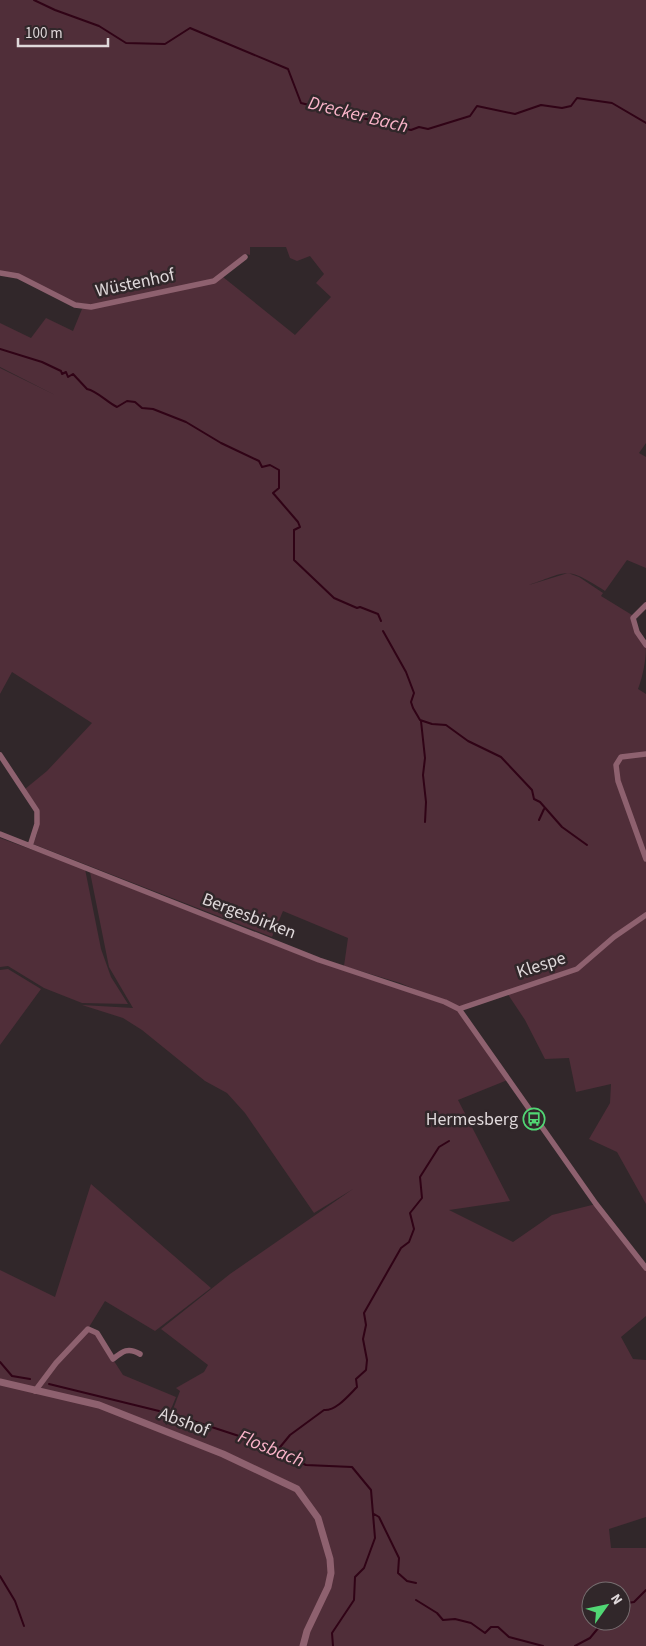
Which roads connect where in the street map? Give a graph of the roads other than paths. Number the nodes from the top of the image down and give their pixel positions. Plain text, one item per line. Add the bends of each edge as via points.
1 (245, 256) dead end
2 (0, 273) edge
3 (646, 605) edge
4 (646, 644) edge
5 (646, 754) edge
6 (0, 755) edge
7 (0, 834) edge
8 (30, 846) junction
9 (646, 860) edge
10 (646, 916) edge
11 (460, 1009) junction
12 (646, 1268) edge
13 (140, 1354) dead end
14 (0, 1382) edge
15 (35, 1391) junction
16 (303, 1646) edge

1 - 2 street, Wüstenhof via 214,281 91,307 75,305 18,276
3 - 4 street via 633,618 637,632
5 - 9 street via 621,757 616,765 618,782
6 - 8 street via 37,811 37,824
7 - 8 street, Bergesbirken
8 - 11 street, Bergesbirken via 320,960
10 - 11 street, Klespe via 614,937 577,970
11 - 12 street via 596,1204
13 - 15 street via 125,1350 113,1360 97,1333 88,1329
14 - 15 street, Abshof
15 - 16 street, Abshof via 99,1405 223,1454 297,1489 318,1518 331,1573

